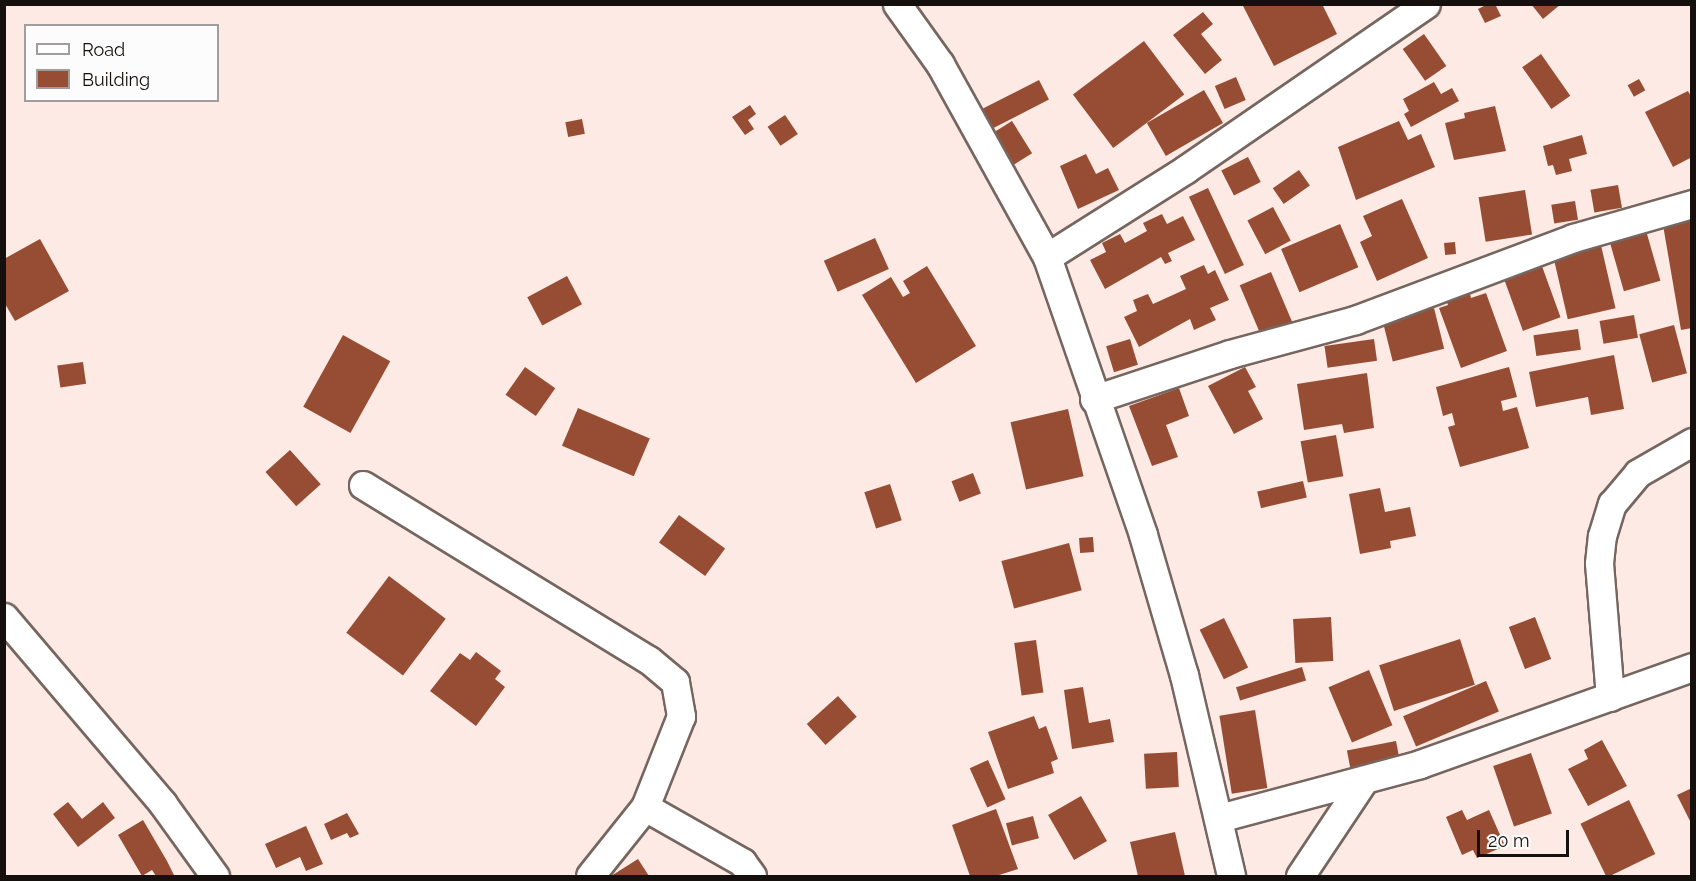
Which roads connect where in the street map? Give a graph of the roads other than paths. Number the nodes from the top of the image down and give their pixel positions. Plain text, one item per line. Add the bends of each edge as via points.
1 (897, 4) edge
2 (1426, 4) edge
3 (1692, 204) edge
4 (1047, 257) junction
5 (1094, 399) junction
6 (1692, 442) edge
7 (363, 485) dead end
8 (4, 617) edge
9 (1692, 667) edge
10 (1610, 697) junction
11 (1364, 780) junction
12 (645, 807) junction
13 (1219, 818) junction
14 (215, 876) edge
15 (590, 876) edge
16 (752, 876) edge
17 (1231, 876) edge
18 (1300, 876) edge

1 - 4 street via 940,64
2 - 4 street via 1186,169
3 - 5 street via 1573,238 1355,320 1230,354
4 - 5 street
5 - 13 street via 1143,535 1184,675
6 - 10 street via 1638,473 1612,504 1599,563
7 - 12 street via 649,660 675,682 681,716
8 - 14 street via 163,804
9 - 10 street
10 - 11 street
11 - 13 street
11 - 18 street
12 - 15 street
12 - 16 street via 742,862
13 - 17 street

